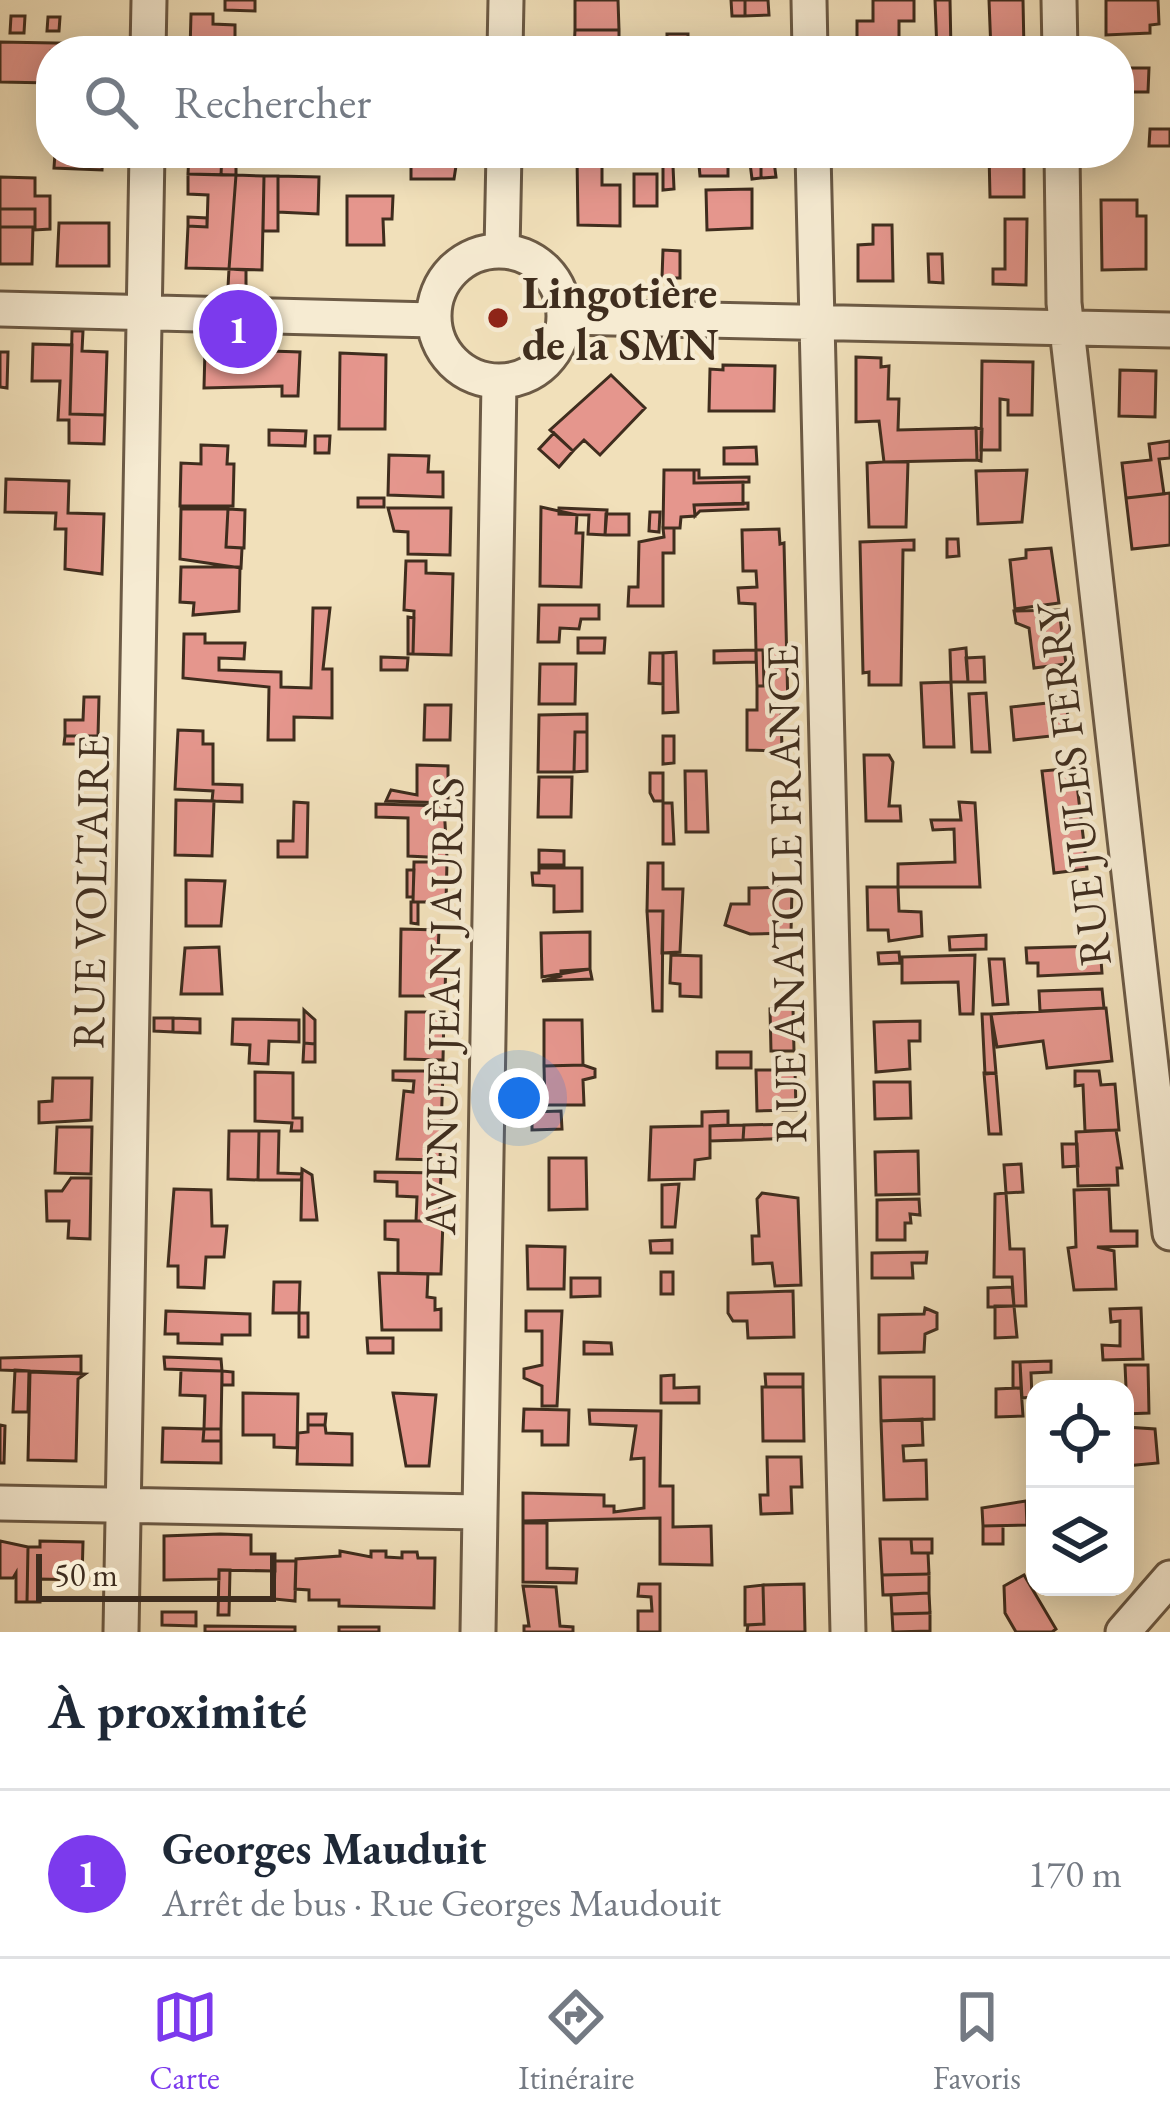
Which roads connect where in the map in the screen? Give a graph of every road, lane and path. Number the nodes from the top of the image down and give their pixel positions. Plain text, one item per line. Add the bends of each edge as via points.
1 (149, 0) edge
2 (506, 0) edge
3 (808, 0) edge
4 (1059, 0) edge
5 (148, 36) edge
6 (505, 36) edge
7 (809, 36) edge
8 (1060, 36) edge
9 (147, 168) edge
10 (504, 168) edge
11 (813, 168) edge
12 (1062, 168) edge
13 (502, 250) junction
14 (0, 309) edge
15 (145, 313) junction
16 (565, 317) junction
17 (433, 320) junction
18 (818, 322) junction
19 (1066, 328) junction
20 (1170, 330) edge
21 (499, 382) junction
22 (1170, 1232) edge
23 (0, 1503) edge
24 (123, 1505) junction
25 (479, 1512) junction
26 (1170, 1578) edge
27 (121, 1632) edge
28 (478, 1632) edge
29 (848, 1632) edge
30 (1124, 1632) edge

1 - 5 street
2 - 6 street
3 - 7 street
4 - 8 street
9 - 15 street, RUE VOLTAIRE
10 - 13 street
11 - 18 street, RUE ANATOLE FRANCE
12 - 19 street, RUE JULES FERRY
13 - 16 street via 540,264
13 - 17 street via 480,253 445,278
14 - 15 street
15 - 17 street
15 - 24 street, RUE VOLTAIRE
16 - 18 street
16 - 21 street via 552,356 519,379
17 - 21 street via 447,357 478,379
18 - 19 street
18 - 29 street, RUE ANATOLE FRANCE
19 - 20 street
19 - 22 street, RUE JULES FERRY
21 - 25 street, AVENUE JEAN JAURÈS
23 - 24 street
24 - 25 street
24 - 27 street, RUE VOLTAIRE
25 - 28 street, AVENUE JEAN JAURÈS
26 - 30 street

